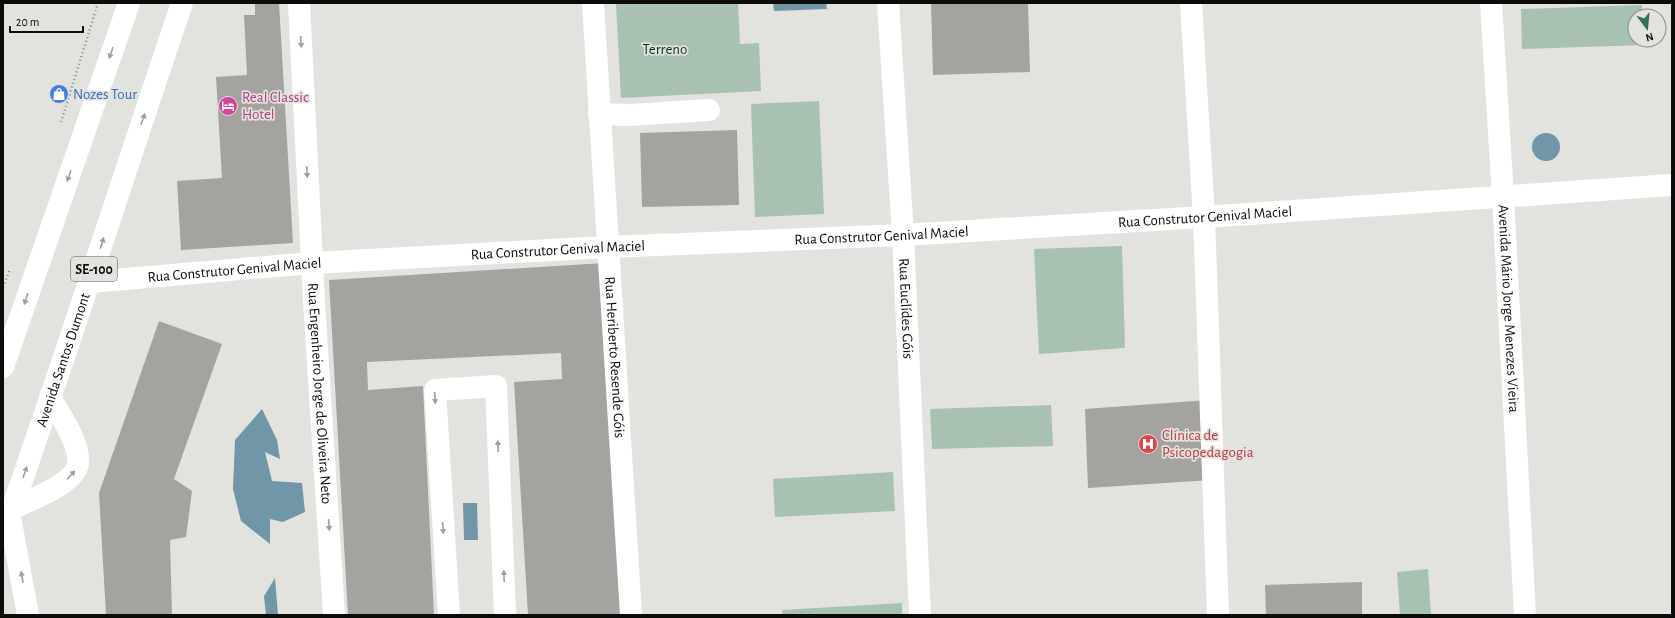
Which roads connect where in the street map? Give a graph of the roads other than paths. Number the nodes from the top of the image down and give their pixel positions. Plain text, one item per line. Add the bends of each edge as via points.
1 (129, 3) edge
2 (182, 3) edge
3 (299, 3) edge
4 (593, 3) edge
5 (888, 3) edge
6 (1191, 3) edge
7 (1491, 3) edge
8 (709, 110) dead end
9 (599, 114) junction
10 (1672, 186) edge
11 (1503, 197) junction
12 (1204, 217) junction
13 (903, 235) junction
14 (607, 248) junction
15 (312, 263) junction
16 (90, 282) junction
17 (3, 367) edge
18 (50, 397) junction
19 (8, 520) edge
20 (28, 615) edge
21 (334, 615) edge
22 (449, 615) edge
23 (505, 615) edge
24 (630, 615) edge
25 (920, 615) edge
26 (1218, 615) edge
27 (1525, 615) edge

1 -> 17 street
16 -> 2 street, Avenida Santos Dumont / SE-100
3 -> 15 street, Rua Engenheiro Jorge de Oliveira Neto
4 - 9 street, Rua Heriberto Resende Góis
5 - 13 street, Rua Euclídes Góis
6 - 12 street
7 - 11 street, Avenida Mário Jorge Menezes Vieira
8 - 9 street via 629,115
9 - 14 street, Rua Heriberto Resende Góis
10 - 11 street, Rua Construtor Genival Maciel
11 - 12 street, Rua Construtor Genival Maciel
11 - 27 street, Avenida Mário Jorge Menezes Vieira
12 - 13 street, Rua Construtor Genival Maciel
12 - 26 street
13 - 14 street, Rua Construtor Genival Maciel
13 - 25 street, Rua Euclídes Góis
14 - 15 street, Rua Construtor Genival Maciel
14 - 24 street, Rua Heriberto Resende Góis
15 - 16 street, Rua Construtor Genival Maciel
15 -> 21 street, Rua Engenheiro Jorge de Oliveira Neto
16 - 18 street, Avenida Santos Dumont / SE-100
19 -> 18 street, Avenida Santos Dumont / SE-100
19 -> 18 street via 71,477 78,467 79,457 73,438
20 -> 19 street
23 -> 22 street via 496,386 435,390

